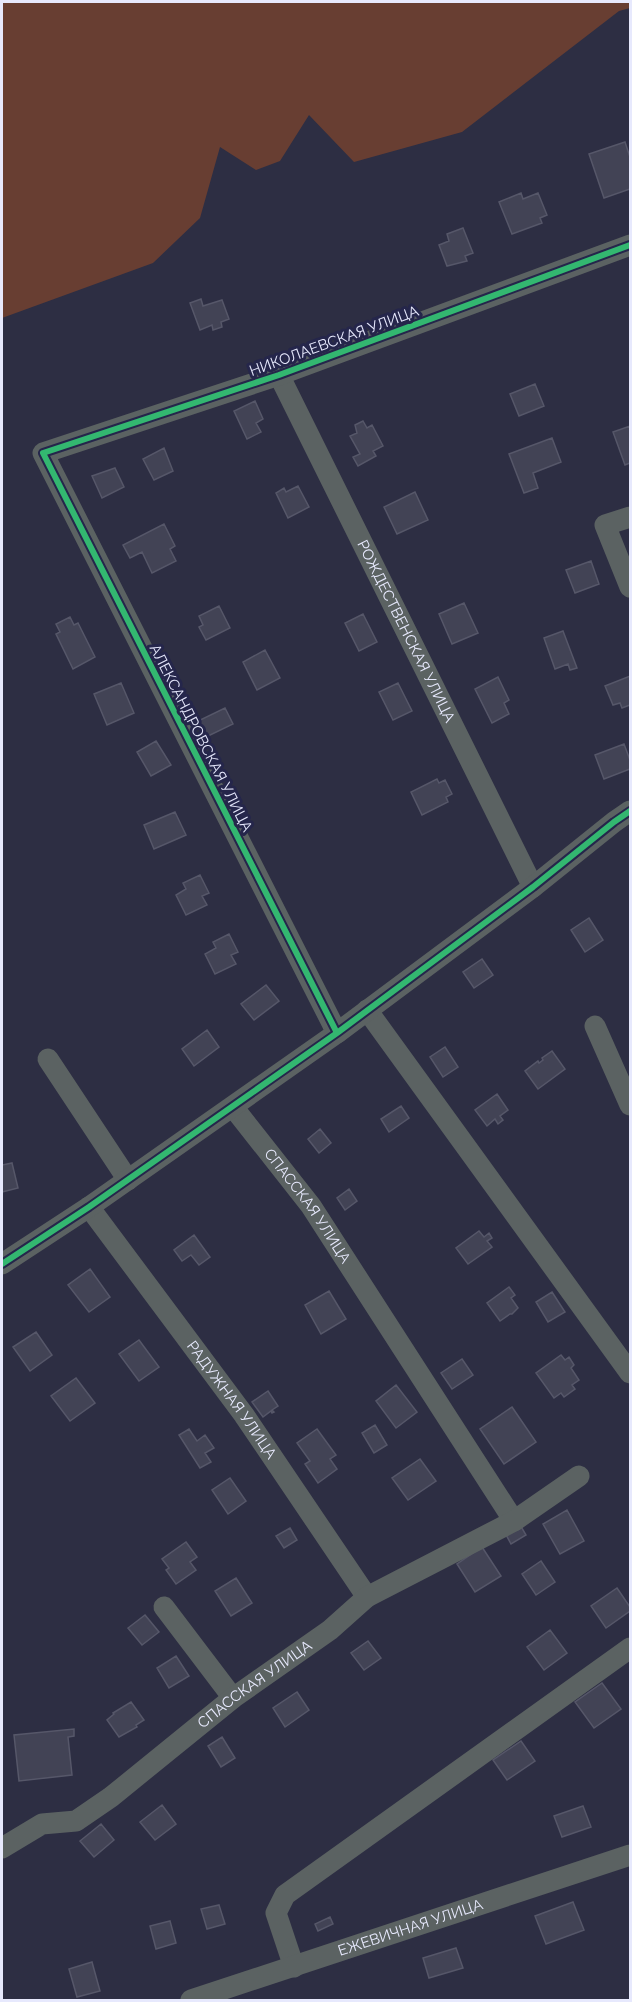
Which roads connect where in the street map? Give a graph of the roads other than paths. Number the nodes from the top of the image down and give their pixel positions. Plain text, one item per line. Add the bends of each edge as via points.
1 (630, 245) edge
2 (279, 375) junction
3 (43, 453) joint
4 (630, 517) edge
5 (630, 587) edge
6 (630, 812) edge
7 (533, 887) junction
8 (368, 1010) junction
9 (595, 1026) dead end
10 (337, 1033) junction
11 (48, 1059) dead end
12 (630, 1105) edge
13 (233, 1107) junction
14 (128, 1180) junction
15 (89, 1207) junction
16 (2, 1264) edge
17 (630, 1373) edge
18 (579, 1476) dead end
19 (514, 1521) junction
20 (367, 1597) junction
21 (164, 1607) dead end
22 (630, 1648) edge
23 (233, 1698) junction
24 (2, 1848) edge
25 (630, 1855) edge
26 (294, 1966) junction
27 (191, 2001) edge

1 - 2 street, НИКОЛАЕВСКАЯ УЛИЦА
2 - 3 street, НИКОЛАЕВСКАЯ УЛИЦА
2 - 7 street, РОЖДЕСТВЕНСКАЯ УЛИЦА
3 - 10 street, АЛЕКСАНДРОВСКАЯ УЛИЦА
4 - 5 street via 605,525
6 - 7 street
7 - 8 street
8 - 10 street
8 - 17 street
9 - 12 street
10 - 13 street
11 - 14 street
13 - 14 street
13 - 19 street, СПАССКАЯ УЛИЦА via 311,1206
14 - 15 street
15 - 16 street
15 - 20 street, РАДУЖНАЯ УЛИЦА via 244,1415
18 - 19 street, СПАССКАЯ УЛИЦА
19 - 20 street, СПАССКАЯ УЛИЦА
20 - 23 street, СПАССКАЯ УЛИЦА via 330,1630
21 - 23 street
22 - 26 street via 285,1894 276,1913
23 - 24 street, СПАССКАЯ УЛИЦА via 76,1821 42,1824
25 - 26 street, ЕЖЕВИЧНАЯ УЛИЦА
26 - 27 street, ЕЖЕВИЧНАЯ УЛИЦА

